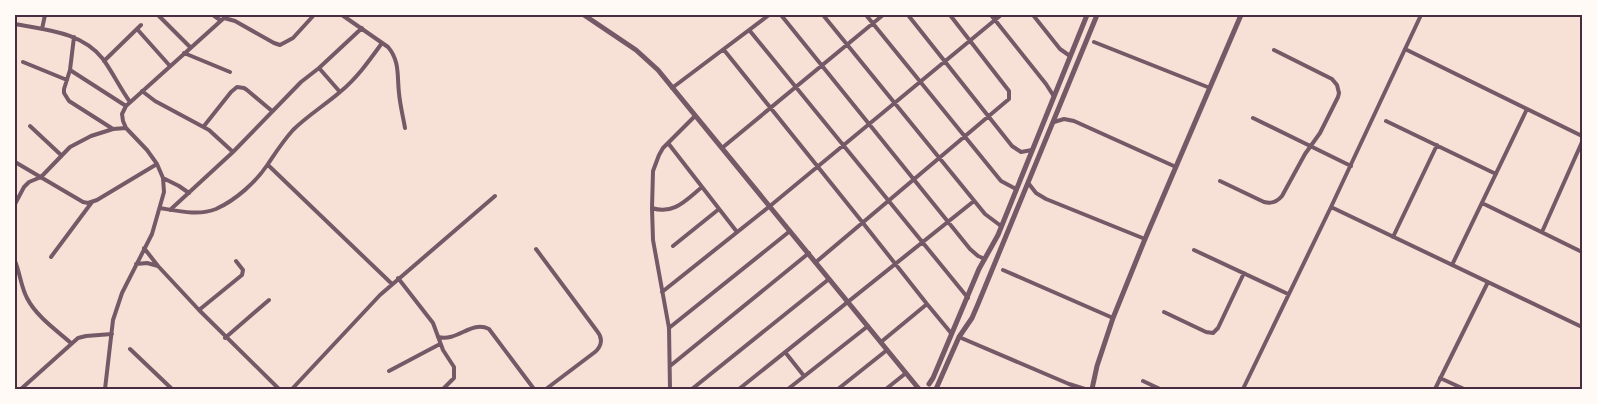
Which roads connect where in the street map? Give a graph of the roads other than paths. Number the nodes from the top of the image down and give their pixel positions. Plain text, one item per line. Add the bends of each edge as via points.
1 (45, 15) edge
2 (158, 15) edge
3 (213, 15) edge
4 (314, 15) edge
5 (342, 15) edge
6 (584, 15) edge
7 (769, 15) edge
8 (781, 15) edge
9 (823, 15) edge
10 (866, 15) edge
11 (883, 15) edge
12 (908, 15) edge
13 (950, 15) edge
14 (991, 15) edge
15 (1001, 15) edge
16 (1033, 15) edge
17 (1087, 15) edge
18 (1097, 15) edge
19 (1241, 15) edge
20 (1422, 15) edge
21 (223, 18) edge
22 (995, 20) junction
23 (15, 24) edge
24 (873, 24) junction
25 (141, 25) dead end
26 (362, 28) junction
27 (42, 29) junction
28 (137, 29) junction
29 (750, 31) junction
30 (74, 37) junction
31 (970, 40) junction
32 (1094, 42) dead end
33 (382, 43) junction
34 (846, 45) junction
35 (190, 47) junction
36 (1405, 49) junction
37 (724, 50) junction
38 (1274, 50) dead end
39 (184, 53) junction
40 (1070, 56) junction
41 (104, 61) junction
42 (945, 61) junction
43 (23, 62) dead end
44 (822, 65) junction
45 (170, 66) junction
46 (319, 68) junction
47 (70, 70) junction
48 (230, 72) dead end
49 (67, 80) junction
50 (920, 82) junction
51 (796, 87) junction
52 (672, 88) junction
53 (1210, 88) junction
54 (142, 91) junction
55 (340, 92) junction
56 (1053, 95) junction
57 (894, 103) junction
58 (128, 104) junction
59 (771, 108) junction
60 (1527, 109) junction
61 (272, 110) junction
62 (695, 116) junction
63 (988, 117) junction
64 (1253, 118) dead end
65 (1386, 121) dead end
66 (1054, 122) junction
67 (870, 124) junction
68 (30, 126) dead end
69 (204, 126) junction
70 (126, 128) junction
71 (405, 128) dead end
72 (113, 129) junction
73 (1582, 136) edge
74 (965, 137) junction
75 (1582, 142) edge
76 (668, 143) junction
77 (843, 145) junction
78 (1310, 146) junction
79 (1437, 146) junction
80 (722, 148) junction
81 (1032, 150) junction
82 (233, 152) junction
83 (61, 155) junction
84 (940, 159) junction
85 (15, 162) edge
86 (157, 164) junction
87 (268, 165) junction
88 (818, 166) junction
89 (1351, 166) junction
90 (1176, 167) junction
91 (1496, 174) junction
92 (41, 177) junction
93 (163, 178) junction
94 (914, 180) junction
95 (1220, 181) dead end
96 (1028, 184) junction
97 (702, 187) junction
98 (1016, 189) junction
99 (189, 193) junction
100 (495, 196) dead end
101 (889, 201) junction
102 (974, 201) junction
103 (92, 202) junction
104 (1482, 203) junction
105 (15, 204) edge
106 (770, 206) junction
107 (1331, 207) junction
108 (160, 208) junction
109 (652, 208) junction
110 (719, 209) junction
111 (170, 210) junction
112 (948, 222) junction
113 (863, 223) junction
114 (1001, 226) junction
115 (790, 231) junction
116 (737, 232) junction
117 (1542, 232) junction
118 (1393, 237) junction
119 (1145, 239) junction
120 (923, 242) junction
121 (673, 246) dead end
122 (144, 248) junction
123 (536, 249) dead end
124 (1194, 250) dead end
125 (1582, 252) edge
126 (809, 254) junction
127 (51, 257) dead end
128 (985, 259) junction
129 (15, 261) edge
130 (236, 261) dead end
131 (816, 262) junction
132 (136, 264) junction
133 (896, 264) junction
134 (1452, 265) junction
135 (158, 266) junction
136 (1003, 270) dead end
137 (1244, 273) junction
138 (398, 278) junction
139 (829, 279) junction
140 (1488, 282) junction
141 (392, 284) junction
142 (662, 292) junction
143 (1288, 294) junction
144 (968, 298) junction
145 (269, 300) dead end
146 (848, 302) junction
147 (927, 304) junction
148 (199, 310) junction
149 (1164, 312) dead end
150 (1114, 318) junction
151 (956, 323) junction
152 (868, 326) junction
153 (1582, 327) edge
154 (668, 328) junction
155 (965, 328) junction
156 (951, 333) junction
157 (112, 334) junction
158 (438, 337) junction
159 (959, 337) junction
160 (225, 338) junction
161 (881, 342) junction
162 (71, 343) junction
163 (440, 344) junction
164 (130, 349) dead end
165 (887, 350) junction
166 (785, 352) junction
167 (670, 366) junction
168 (389, 371) dead end
169 (906, 373) junction
170 (804, 376) junction
171 (1440, 378) junction
172 (1144, 381) dead end
173 (929, 384) junction
174 (670, 387) edge
175 (21, 389) edge
176 (105, 389) edge
177 (172, 389) edge
178 (279, 389) edge
179 (292, 389) edge
180 (443, 389) edge
181 (534, 389) edge
182 (546, 389) edge
183 (664, 389) edge
184 (692, 389) edge
185 (739, 389) edge
186 (788, 389) edge
187 (838, 389) edge
188 (886, 389) edge
189 (920, 389) edge
190 (936, 389) edge
191 (1085, 389) edge
192 (1092, 389) edge
193 (1160, 389) edge
194 (1243, 389) edge
195 (1435, 389) edge
196 (1464, 389) edge

1 - 27 street
2 - 35 street
3 - 21 street
4 - 21 street via 292,38 280,44
5 - 26 street
6 - 52 street via 642,54
7 - 29 street
8 - 44 street
9 - 34 street
10 - 24 street
11 - 24 street
12 - 42 street
13 - 31 street
14 - 22 street
15 - 22 street
16 - 40 street via 1060,49
17 - 40 street
18 - 66 street
19 - 53 street
20 - 36 street
21 - 35 street
22 - 31 street
22 - 56 street
23 - 27 street
24 - 34 street
24 - 50 street
25 - 28 street
26 - 33 street
26 - 46 street
27 - 30 street
28 - 41 street
28 - 45 street
29 - 37 street
29 - 51 street
30 - 41 street via 92,48
30 - 47 street
31 - 42 street
31 - 63 street via 1010,94 1009,99
32 - 53 street
33 - 55 street via 360,73
33 - 71 street via 396,59
34 - 44 street
34 - 57 street
35 - 39 street
36 - 60 street
36 - 89 street
37 - 52 street
37 - 59 street
38 - 78 street via 1332,79 1337,86 1338,97
39 - 45 street
39 - 48 street
40 - 56 street
41 - 58 street
42 - 50 street
42 - 63 street
43 - 49 street
44 - 51 street
44 - 67 street
45 - 54 street
46 - 55 street
46 - 61 street
47 - 49 street
47 - 58 street
49 - 72 street via 64,93 69,101
50 - 57 street
50 - 74 street
51 - 59 street
51 - 77 street
52 - 62 street
53 - 90 street
54 - 58 street
54 - 69 street via 181,116
55 - 87 street via 293,130
56 - 81 street
57 - 67 street
57 - 84 street
58 - 70 street via 122,114
59 - 80 street
59 - 88 street
60 - 73 street
60 - 91 street
61 - 69 street via 244,88 237,87
61 - 82 street
62 - 76 street
62 - 80 street
63 - 74 street
63 - 81 street via 1017,150
64 - 78 street
65 - 79 street
66 - 90 street via 1074,121
66 - 96 street
67 - 77 street
67 - 94 street
68 - 83 street
69 - 82 street
70 - 72 street
70 - 86 street
72 - 83 street via 80,141
74 - 84 street
74 - 98 street via 1001,181
75 - 117 street
76 - 97 street
76 - 109 street via 659,155 654,171
77 - 88 street
77 - 101 street
78 - 89 street
78 - 95 street via 1282,196 1273,202 1264,202
79 - 91 street
79 - 118 street
80 - 106 street
81 - 98 street
82 - 99 street
83 - 92 street
84 - 94 street
84 - 102 street
85 - 92 street
86 - 93 street
86 - 103 street
87 - 111 street via 233,200 214,210
87 - 141 street
88 - 106 street
88 - 113 street
89 - 107 street
90 - 119 street
91 - 104 street
92 - 103 street via 83,202
92 - 105 street via 24,187
93 - 99 street
93 - 108 street
94 - 101 street
94 - 112 street
96 - 119 street via 1046,199
96 - 155 street via 975,313
97 - 109 street via 674,208
97 - 110 street
98 - 114 street
99 - 111 street
100 - 138 street
101 - 113 street
101 - 120 street
102 - 112 street
102 - 114 street
103 - 127 street
104 - 117 street
104 - 134 street
106 - 115 street
106 - 116 street
107 - 118 street
107 - 143 street
108 - 111 street
108 - 122 street
109 - 142 street via 653,240
110 - 116 street
110 - 121 street
112 - 120 street
112 - 128 street via 970,249
113 - 131 street
113 - 133 street
114 - 128 street
115 - 126 street
115 - 154 street
116 - 142 street
117 - 125 street
118 - 134 street
119 - 150 street
120 - 133 street
120 - 144 street
122 - 132 street
122 - 135 street
123 - 182 street via 601,338 595,352
124 - 137 street
126 - 131 street
126 - 167 street
128 - 144 street
129 - 162 street via 31,304
130 - 148 street via 242,275
131 - 139 street
132 - 135 street
132 - 157 street via 122,293
133 - 146 street
133 - 147 street
134 - 140 street
135 - 148 street
136 - 150 street
137 - 143 street
137 - 149 street via 1218,328 1213,332 1206,332
138 - 141 street
138 - 158 street via 433,322
139 - 146 street
139 - 184 street
140 - 153 street
140 - 171 street
141 - 179 street
142 - 154 street
143 - 194 street
144 - 151 street
145 - 160 street
146 - 152 street
146 - 166 street
147 - 156 street
147 - 161 street
148 - 160 street
150 - 192 street via 1096,366
151 - 155 street
151 - 156 street
152 - 161 street
152 - 170 street
154 - 167 street
155 - 159 street
156 - 173 street
157 - 162 street via 86,336
157 - 176 street
158 - 163 street
158 - 181 street via 453,337 476,326 489,329
159 - 190 street
159 - 191 street
160 - 178 street
161 - 165 street
162 - 175 street
163 - 168 street
163 - 180 street via 455,371 452,381
164 - 177 street
165 - 169 street
165 - 187 street
166 - 170 street
166 - 185 street
167 - 174 street
169 - 188 street
169 - 189 street
170 - 186 street
171 - 195 street
171 - 196 street
172 - 193 street
173 - 189 street
173 - 190 street
174 - 183 street

